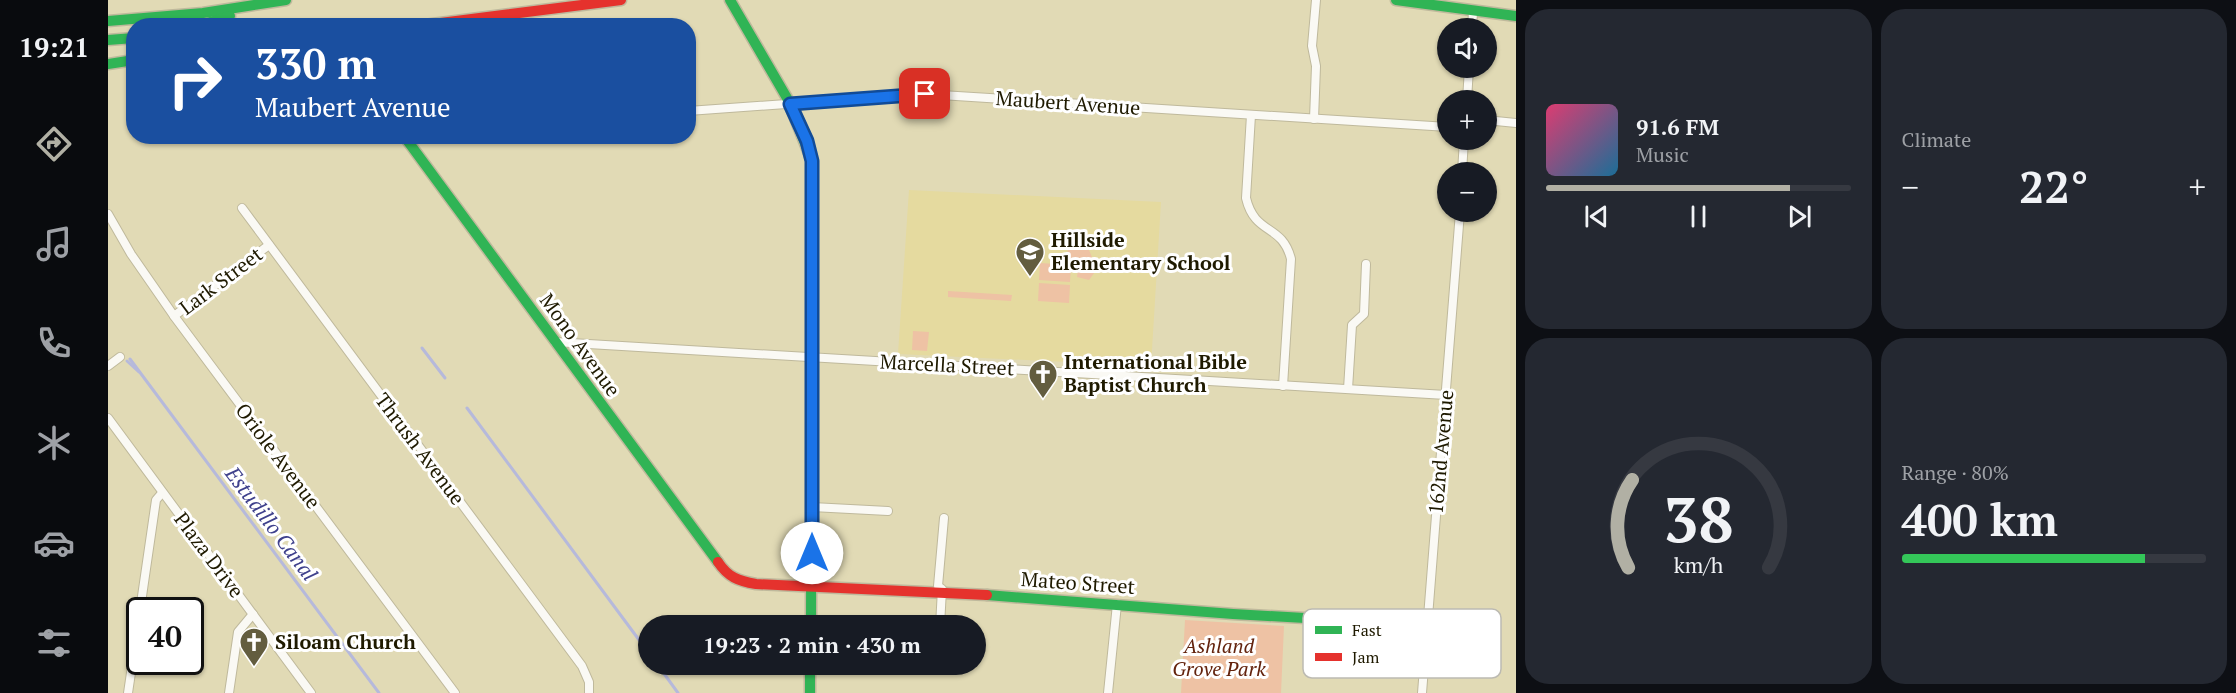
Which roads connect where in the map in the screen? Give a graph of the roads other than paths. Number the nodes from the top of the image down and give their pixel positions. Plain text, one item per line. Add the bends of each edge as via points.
1 (283, 0) edge
2 (621, 0) edge
3 (730, 0) edge
4 (1316, 0) edge
5 (1396, 0) edge
6 (1473, 12) junction
7 (1516, 16) edge
8 (144, 18) edge
9 (223, 18) edge
10 (480, 18) edge
11 (1473, 18) edge
12 (126, 20) edge
13 (108, 21) edge
14 (126, 39) edge
15 (108, 40) edge
16 (126, 61) edge
17 (108, 64) edge
18 (790, 104) junction
19 (696, 110) edge
20 (1251, 115) junction
21 (1314, 118) junction
22 (1497, 121) edge
23 (1516, 123) edge
24 (1437, 126) edge
25 (410, 144) edge
26 (242, 208) dead end
27 (108, 214) edge
28 (1459, 222) edge
29 (269, 245) junction
30 (1366, 264) dead end
31 (174, 316) junction
32 (555, 342) junction
33 (120, 357) dead end
34 (811, 357) junction
35 (108, 366) edge
36 (1283, 386) junction
37 (1348, 389) junction
38 (1446, 395) junction
39 (108, 418) edge
40 (162, 493) junction
41 (812, 507) junction
42 (888, 511) dead end
43 (944, 518) dead end
44 (727, 575) joint
45 (812, 586) junction
46 (942, 591) junction
47 (142, 597) edge
48 (1117, 604) junction
49 (1428, 609) edge
50 (253, 614) junction
51 (811, 615) edge
52 (941, 615) edge
53 (1303, 617) edge
54 (131, 675) edge
55 (810, 675) edge
56 (1423, 678) edge
57 (128, 693) edge
58 (229, 693) edge
59 (311, 693) edge
60 (455, 693) edge
61 (589, 693) edge
62 (810, 693) edge
63 (1108, 693) edge
64 (1422, 693) edge

1 - 8 main road
1 - 9 main road
2 - 10 main road
3 - 18 main road
4 - 21 street via 1312,46 1317,66
5 - 6 main road
6 - 7 main road
6 - 11 street
12 - 13 main road
14 - 15 main road
16 - 17 main road
18 - 19 street, Maubert Avenue
18 - 20 street, Maubert Avenue via 925,94
18 - 34 main road via 812,161
20 - 21 street, Maubert Avenue
20 - 36 street via 1246,198 1249,212 1256,222 1281,238 1291,260
21 - 24 street, Maubert Avenue
22 - 23 street
25 - 32 main road, Mono Avenue
26 - 29 street, Thrush Avenue
27 - 31 street, Oriole Avenue
28 - 38 street, 162nd Avenue
29 - 31 street, Lark Street
29 - 61 street, Thrush Avenue via 582,666
30 - 37 street via 1364,314 1352,325
31 - 60 street, Oriole Avenue
32 - 34 street, Marcella Street
32 - 44 main road, Mono Avenue
33 - 35 street
34 - 36 street, Marcella Street
34 - 41 main road
36 - 37 street, Marcella Street
37 - 38 street, Marcella Street
38 - 49 street, 162nd Avenue
39 - 40 street, Plaza Drive
40 - 47 street via 156,500
40 - 50 street, Plaza Drive
41 - 42 street
41 - 45 main road
43 - 46 street via 938,586
44 - 45 main road, Mateo Street via 742,582
45 - 46 main road, Mateo Street
45 - 51 main road
46 - 48 main road, Mateo Street
46 - 52 street
48 - 53 main road, Mateo Street
48 - 63 street
50 - 58 street via 238,632
50 - 59 street, Plaza Drive
54 - 57 street
55 - 62 main road
56 - 64 street, 162nd Avenue

